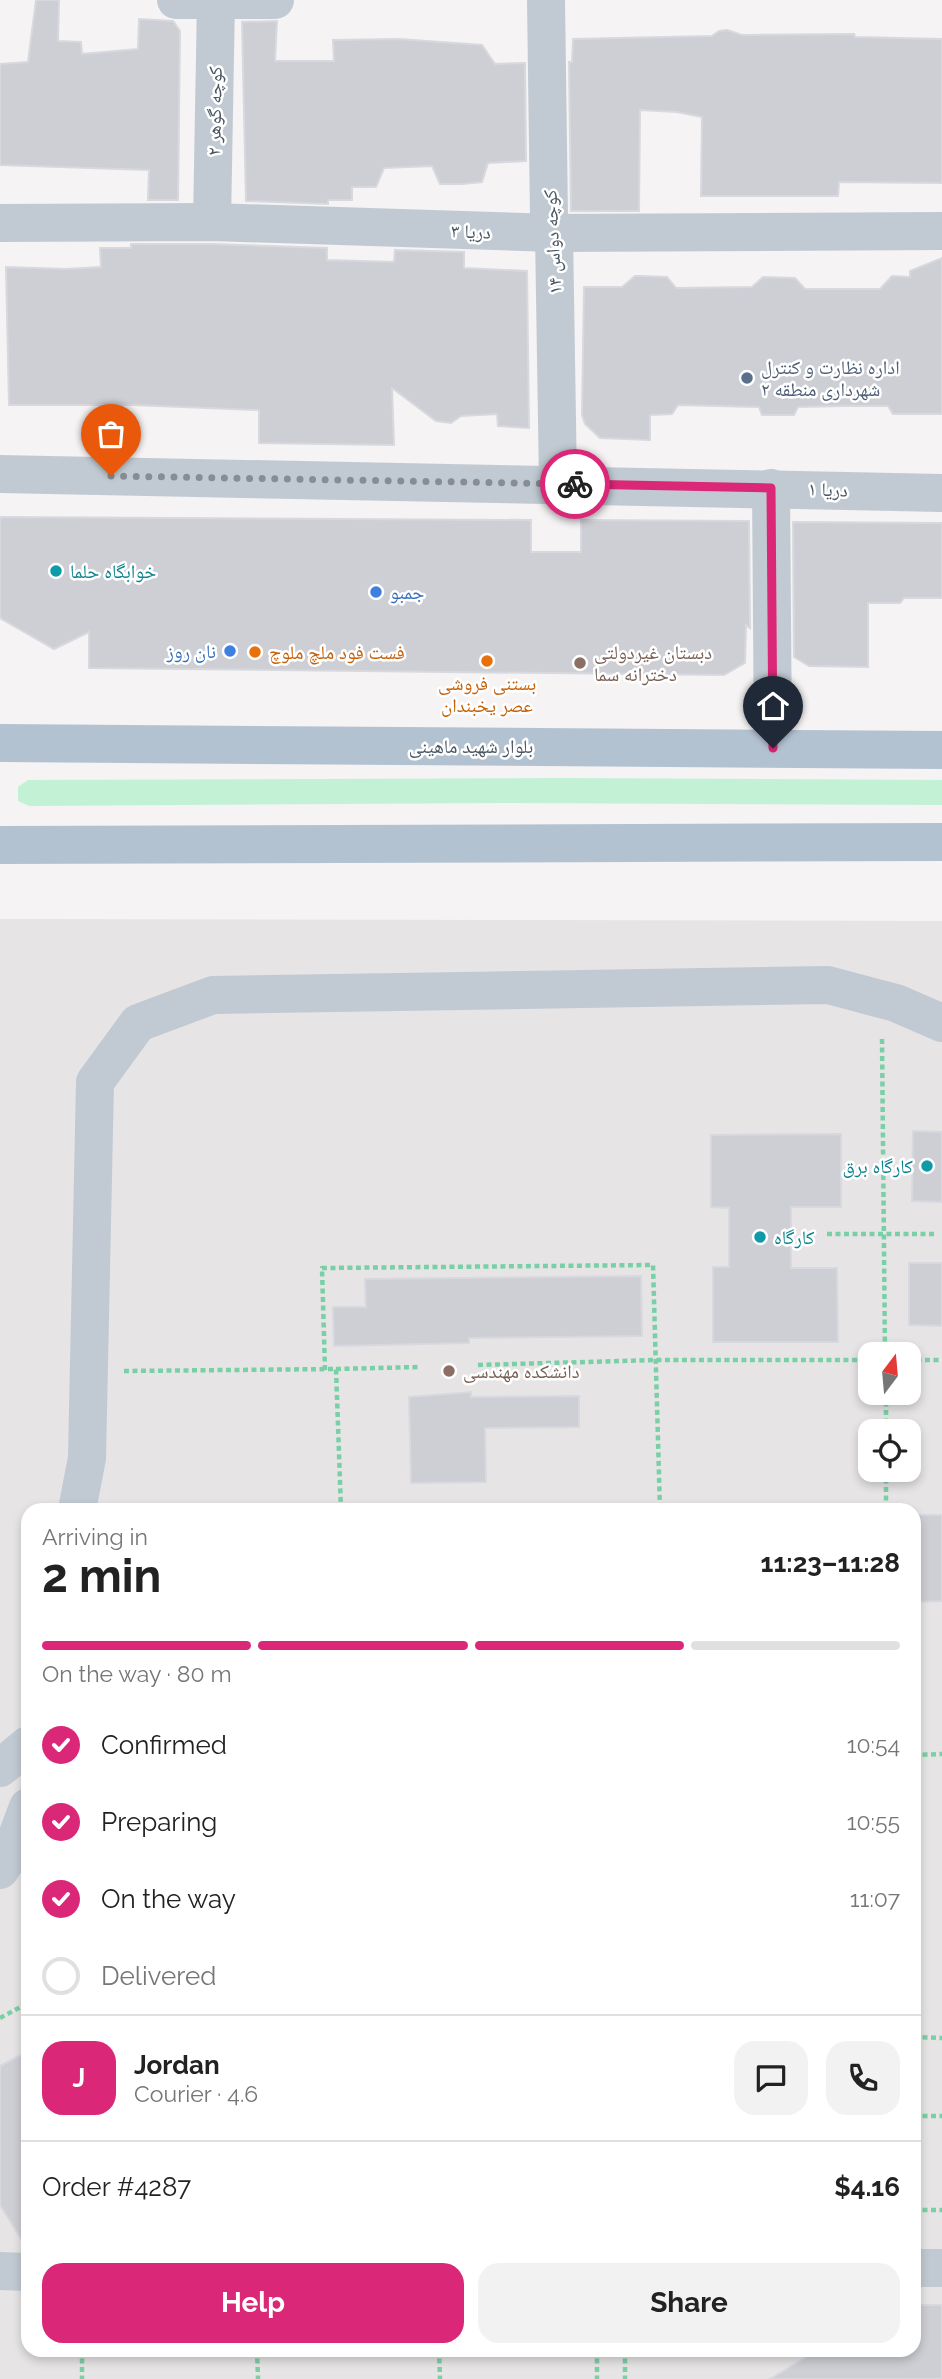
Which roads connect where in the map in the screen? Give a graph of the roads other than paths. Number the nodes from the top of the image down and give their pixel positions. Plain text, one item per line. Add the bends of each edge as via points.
1 (176, 0) edge
2 (216, 0) edge
3 (275, 0) edge
4 (546, 0) edge
5 (212, 222) junction
6 (0, 223) edge
7 (942, 231) edge
8 (554, 233) junction
9 (0, 474) edge
10 (558, 483) junction
11 (771, 488) junction
12 (942, 492) edge
13 (0, 743) edge
14 (773, 748) junction
15 (942, 750) edge
16 (942, 842) edge
17 (0, 845) edge
18 (942, 1023) edge
19 (78, 1503) edge
20 (21, 1751) edge
21 (0, 1768) edge
22 (21, 1826) edge
23 (0, 1870) edge
24 (921, 2268) edge
25 (942, 2268) edge
26 (0, 2271) edge
27 (21, 2272) edge

1 - 2 street
2 - 3 street
2 - 5 street, کوچه گوهر ۲
4 - 8 street, کوچه دواس ۱۴ via 549,217
5 - 6 street, دریا ۳
5 - 8 street, دریا ۳
7 - 8 street, دریا ۳
8 - 10 street, کوچه دواس ۱۴
9 - 10 street, دریا ۱
10 - 11 street, دریا ۱
11 - 12 street, دریا ۱
11 - 14 street
13 - 14 main road, بلوار شهید ماهینی
14 - 15 main road, بلوار شهید ماهینی
16 - 17 main road
18 - 19 street via 896,1003 828,985 213,995 138,1023 95,1082 87,1458
20 - 21 street
22 - 23 street
24 - 25 street
26 - 27 street

